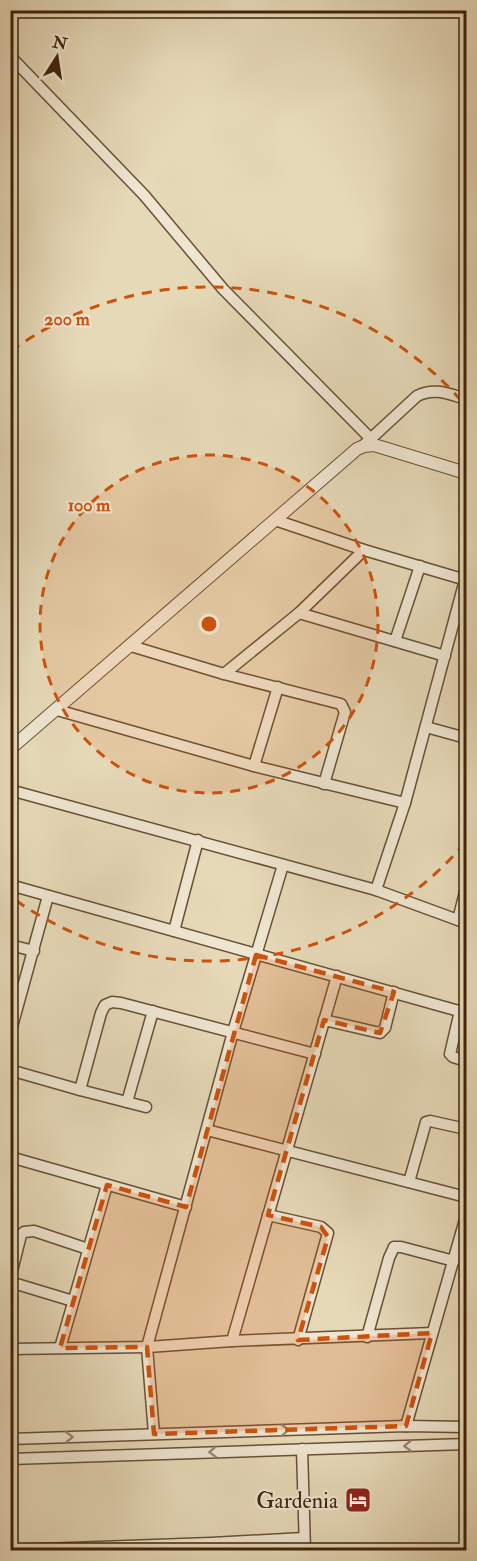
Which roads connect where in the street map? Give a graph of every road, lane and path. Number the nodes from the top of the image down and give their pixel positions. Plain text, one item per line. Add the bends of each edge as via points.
1 (10, 56) edge
2 (466, 399) edge
3 (367, 442) junction
4 (466, 474) edge
5 (275, 520) junction
6 (364, 550) junction
7 (420, 566) junction
8 (466, 580) edge
9 (299, 613) junction
10 (395, 641) junction
11 (131, 646) junction
12 (445, 656) junction
13 (224, 674) junction
14 (278, 687) junction
15 (57, 710) junction
16 (426, 727) junction
17 (466, 738) edge
18 (10, 749) edge
19 (254, 766) junction
20 (324, 784) junction
21 (10, 789) edge
22 (405, 803) junction
23 (198, 840) junction
24 (284, 865) junction
25 (10, 885) edge
26 (466, 888) edge
27 (376, 890) junction
28 (48, 896) junction
29 (462, 922) edge
30 (174, 931) junction
31 (10, 945) edge
32 (34, 951) junction
33 (256, 955) junction
34 (337, 976) junction
35 (394, 992) junction
36 (153, 1011) junction
37 (463, 1012) edge
38 (324, 1020) junction
39 (233, 1032) junction
40 (10, 1034) edge
41 (315, 1054) junction
42 (466, 1061) edge
43 (10, 1070) edge
44 (80, 1090) junction
45 (127, 1102) junction
46 (146, 1107) dead end
47 (466, 1129) edge
48 (207, 1130) junction
49 (286, 1150) junction
50 (10, 1157) edge
51 (410, 1182) junction
52 (107, 1185) junction
53 (466, 1197) edge
54 (186, 1207) junction
55 (268, 1215) junction
56 (466, 1216) edge
57 (88, 1249) junction
58 (454, 1262) junction
59 (10, 1280) edge
60 (73, 1301) junction
61 (432, 1333) junction
62 (367, 1337) junction
63 (298, 1340) junction
64 (232, 1341) junction
65 (147, 1347) junction
66 (60, 1348) junction
67 (10, 1349) edge
68 (406, 1426) junction
69 (466, 1427) edge
70 (154, 1434) junction
71 (10, 1439) edge
72 (466, 1443) edge
73 (302, 1449) junction
74 (10, 1459) edge
75 (304, 1538) junction
76 (211, 1547) edge
77 (165, 1548) edge
78 (82, 1549) edge
79 (14, 1551) edge
80 (305, 1551) edge

1 - 3 street via 144,195 223,289
2 - 3 street via 440,391 424,392
3 - 4 street
3 - 5 street
5 - 6 street
5 - 11 street
6 - 7 street
6 - 9 street
7 - 8 street
7 - 10 street
8 - 12 street
9 - 10 street
9 - 13 street
10 - 12 street
11 - 13 street
11 - 15 street
12 - 16 street
13 - 14 street
14 - 19 street
14 - 20 street via 344,707
15 - 18 street
15 - 19 street
16 - 17 street
16 - 22 street
19 - 20 street
20 - 22 street
21 - 23 street
22 - 27 street
23 - 24 street
23 - 30 street
24 - 27 street
24 - 33 street
25 - 28 street
26 - 29 street
27 - 29 street
28 - 30 street
28 - 32 street
30 - 33 street
31 - 32 street
32 - 40 street
33 - 34 street
33 - 39 street
34 - 35 street
34 - 38 street
35 - 37 street
35 - 38 street via 380,1034
36 - 39 street
36 - 44 street via 122,1003 105,1005
36 - 45 street
37 - 42 street via 450,1054
38 - 41 street
39 - 41 street
39 - 48 street
41 - 49 street
43 - 44 street
44 - 45 street
45 - 46 street
47 - 51 street via 426,1122
48 - 49 street
48 - 54 street
49 - 51 street
49 - 55 street
50 - 52 street
51 - 53 street
52 - 54 street
52 - 57 street
54 - 65 street
55 - 63 street via 321,1227 328,1233
55 - 64 street
56 - 58 street
57 - 59 street via 34,1231 24,1232
57 - 60 street
58 - 61 street
58 - 62 street via 394,1247
59 - 60 street
60 - 66 street
61 - 62 street
61 - 68 street
62 - 63 street
63 - 64 street
64 - 65 street
65 - 66 street
65 - 70 street
66 - 67 street
68 - 69 street
70 -> 68 street
71 -> 70 street
72 -> 73 street
73 -> 74 street
73 - 75 street
75 - 76 street
75 - 80 street
76 - 77 street
77 - 78 street
78 - 79 street

